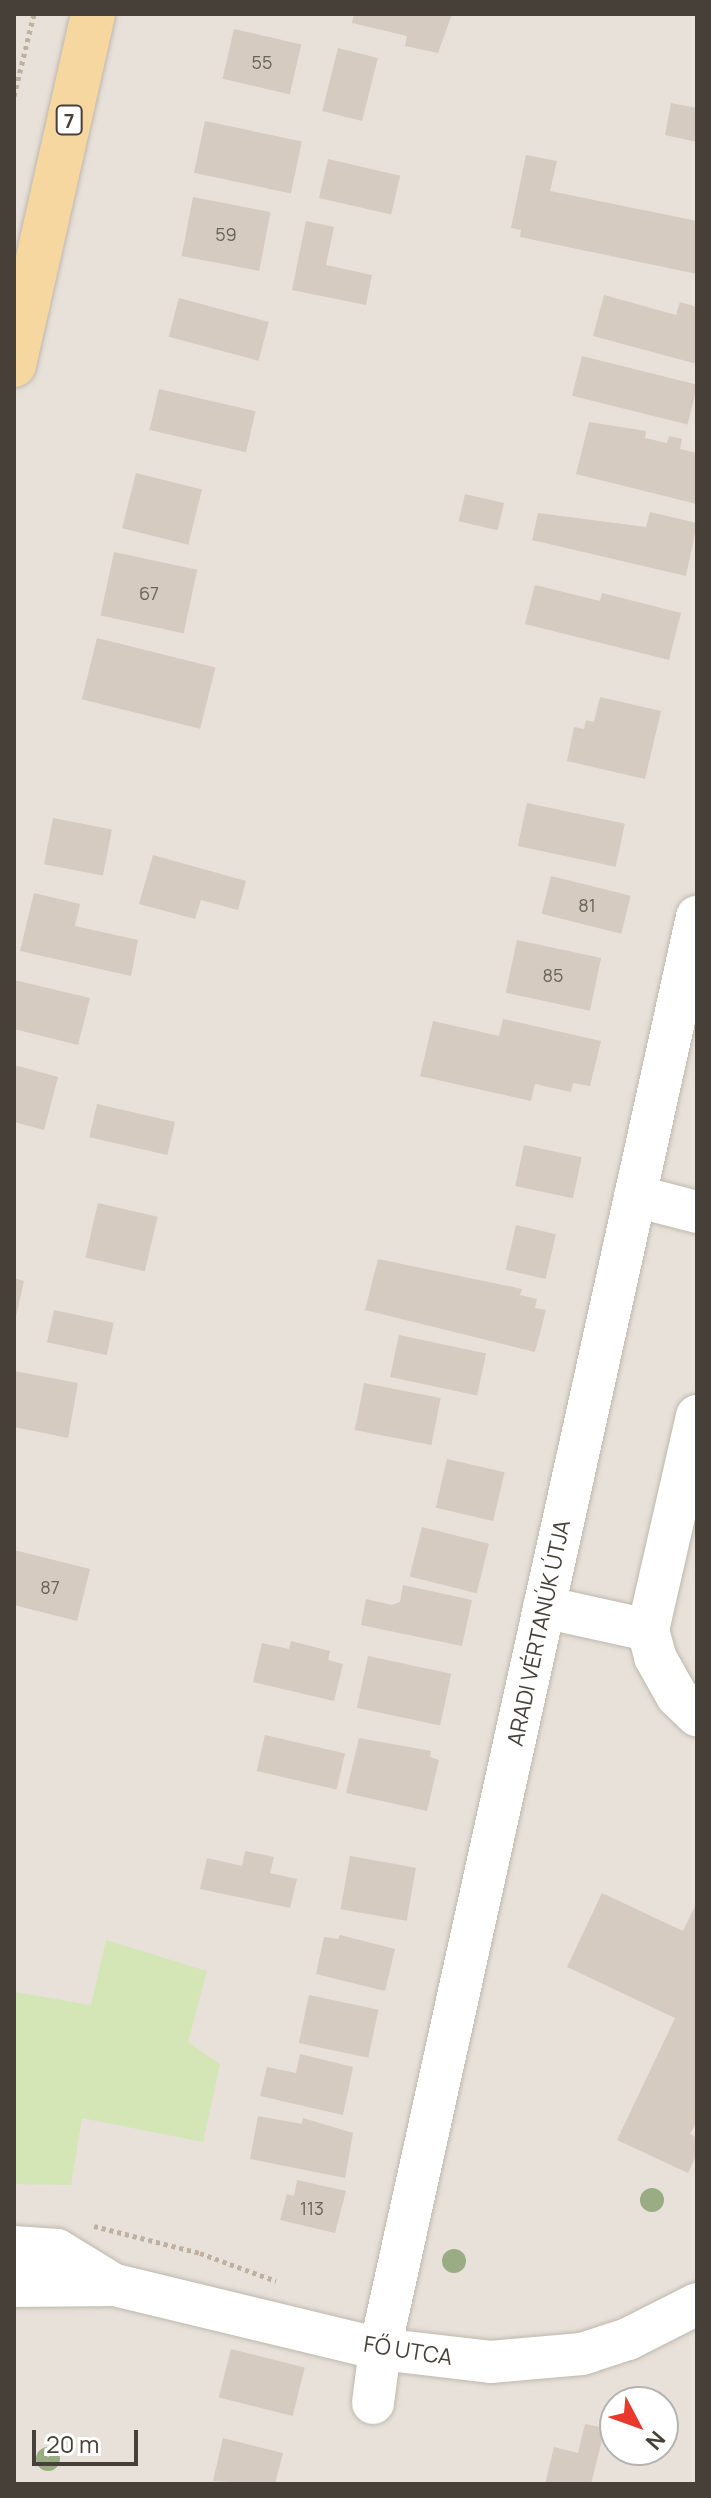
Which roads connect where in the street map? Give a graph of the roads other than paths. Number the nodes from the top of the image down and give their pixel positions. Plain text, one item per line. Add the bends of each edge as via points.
1 (93, 14) edge
2 (14, 365) edge
3 (697, 917) edge
4 (635, 1196) junction
5 (697, 1212) edge
6 (697, 1416) edge
7 (544, 1607) junction
8 (648, 1630) junction
9 (697, 1715) edge
10 (14, 2247) edge
11 (115, 2285) junction
12 (14, 2286) edge
13 (697, 2304) edge
14 (14, 2309) edge
15 (380, 2349) junction
16 (373, 2403) dead end

1 - 2 main road, 7
3 - 4 street, ARADI VÉRTANÚK ÚTJA
4 - 5 street
4 - 7 street, ARADI VÉRTANÚK ÚTJA
6 - 8 street
7 - 8 street
7 - 15 street, ARADI VÉRTANÚK ÚTJA
8 - 9 street via 662,1670
10 - 11 street, FŐ UTCA via 57,2250
11 - 12 street, FŐ UTCA
11 - 14 street, FŐ UTCA
11 - 15 street, FŐ UTCA
13 - 15 street, FŐ UTCA via 628,2339 582,2354 490,2362
15 - 16 street, ARADI VÉRTANÚK ÚTJA

